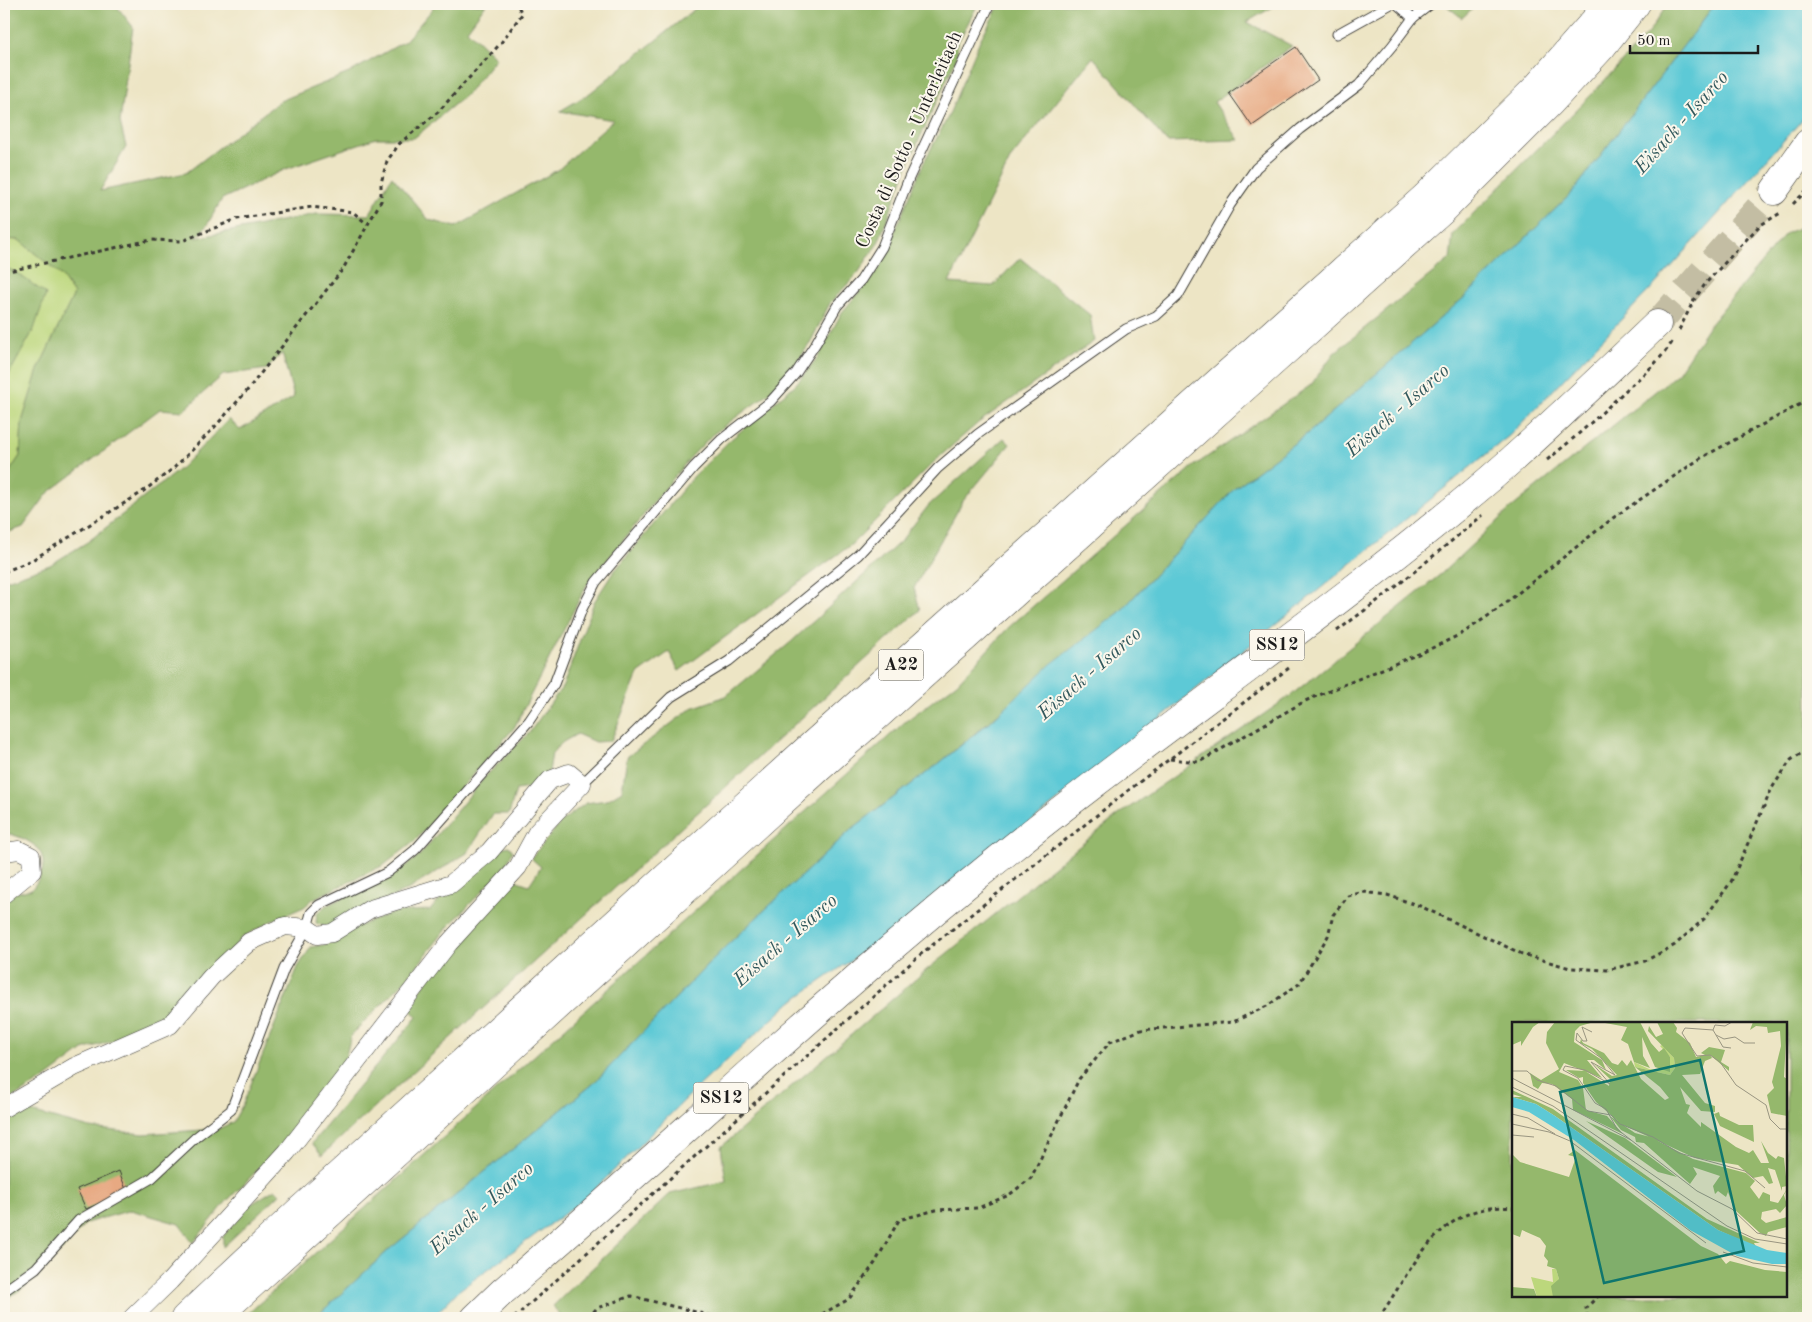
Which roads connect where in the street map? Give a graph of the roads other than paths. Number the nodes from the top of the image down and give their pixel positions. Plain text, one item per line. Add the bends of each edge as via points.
1 (990, 4) edge
2 (1391, 4) edge
3 (1397, 4) edge
4 (1431, 4) edge
5 (1609, 4) edge
6 (1636, 4) edge
7 (1413, 18) junction
8 (1337, 34) dead end
9 (1808, 143) edge
10 (1784, 202) tunnel mouth
11 (1657, 324) tunnel mouth
12 (582, 784) junction
13 (4, 852) edge
14 (4, 894) edge
15 (307, 928) junction
16 (4, 1108) edge
17 (4, 1291) edge
18 (132, 1318) edge
19 (185, 1318) edge
20 (215, 1318) edge
21 (475, 1318) edge

1 - 15 lane, Costa di Sotto - Unterleitach via 909,178 882,247 860,280 836,306 796,373 770,402 722,439 694,467 596,582 582,609 554,684 529,721 415,850 388,872 319,905 310,914
2 - 8 lane
3 - 7 lane
4 - 7 lane
5 - 19 main road, A22 via 1523,102 1398,222 795,760
6 - 20 main road, A22 via 1552,102 1442,211 818,769
7 - 12 lane via 1359,85 1300,129 1256,168 1230,205 1178,296 1156,316 1119,334 978,434 938,468 858,555 729,662 671,697
9 - 10 main road
11 - 21 main road, SS12 via 1485,483 976,876
12 - 15 street via 569,773 550,780 489,852 451,884 370,909 332,933 317,935
12 - 18 street via 537,832 518,867 448,943 287,1152 170,1281
13 - 14 street via 19,850 31,856 32,871
15 - 16 street via 285,926 249,942 211,977 170,1025 74,1067
15 - 17 lane, Costa di Sotto - Unterleitach via 284,969 231,1110 152,1178 79,1220 36,1268

